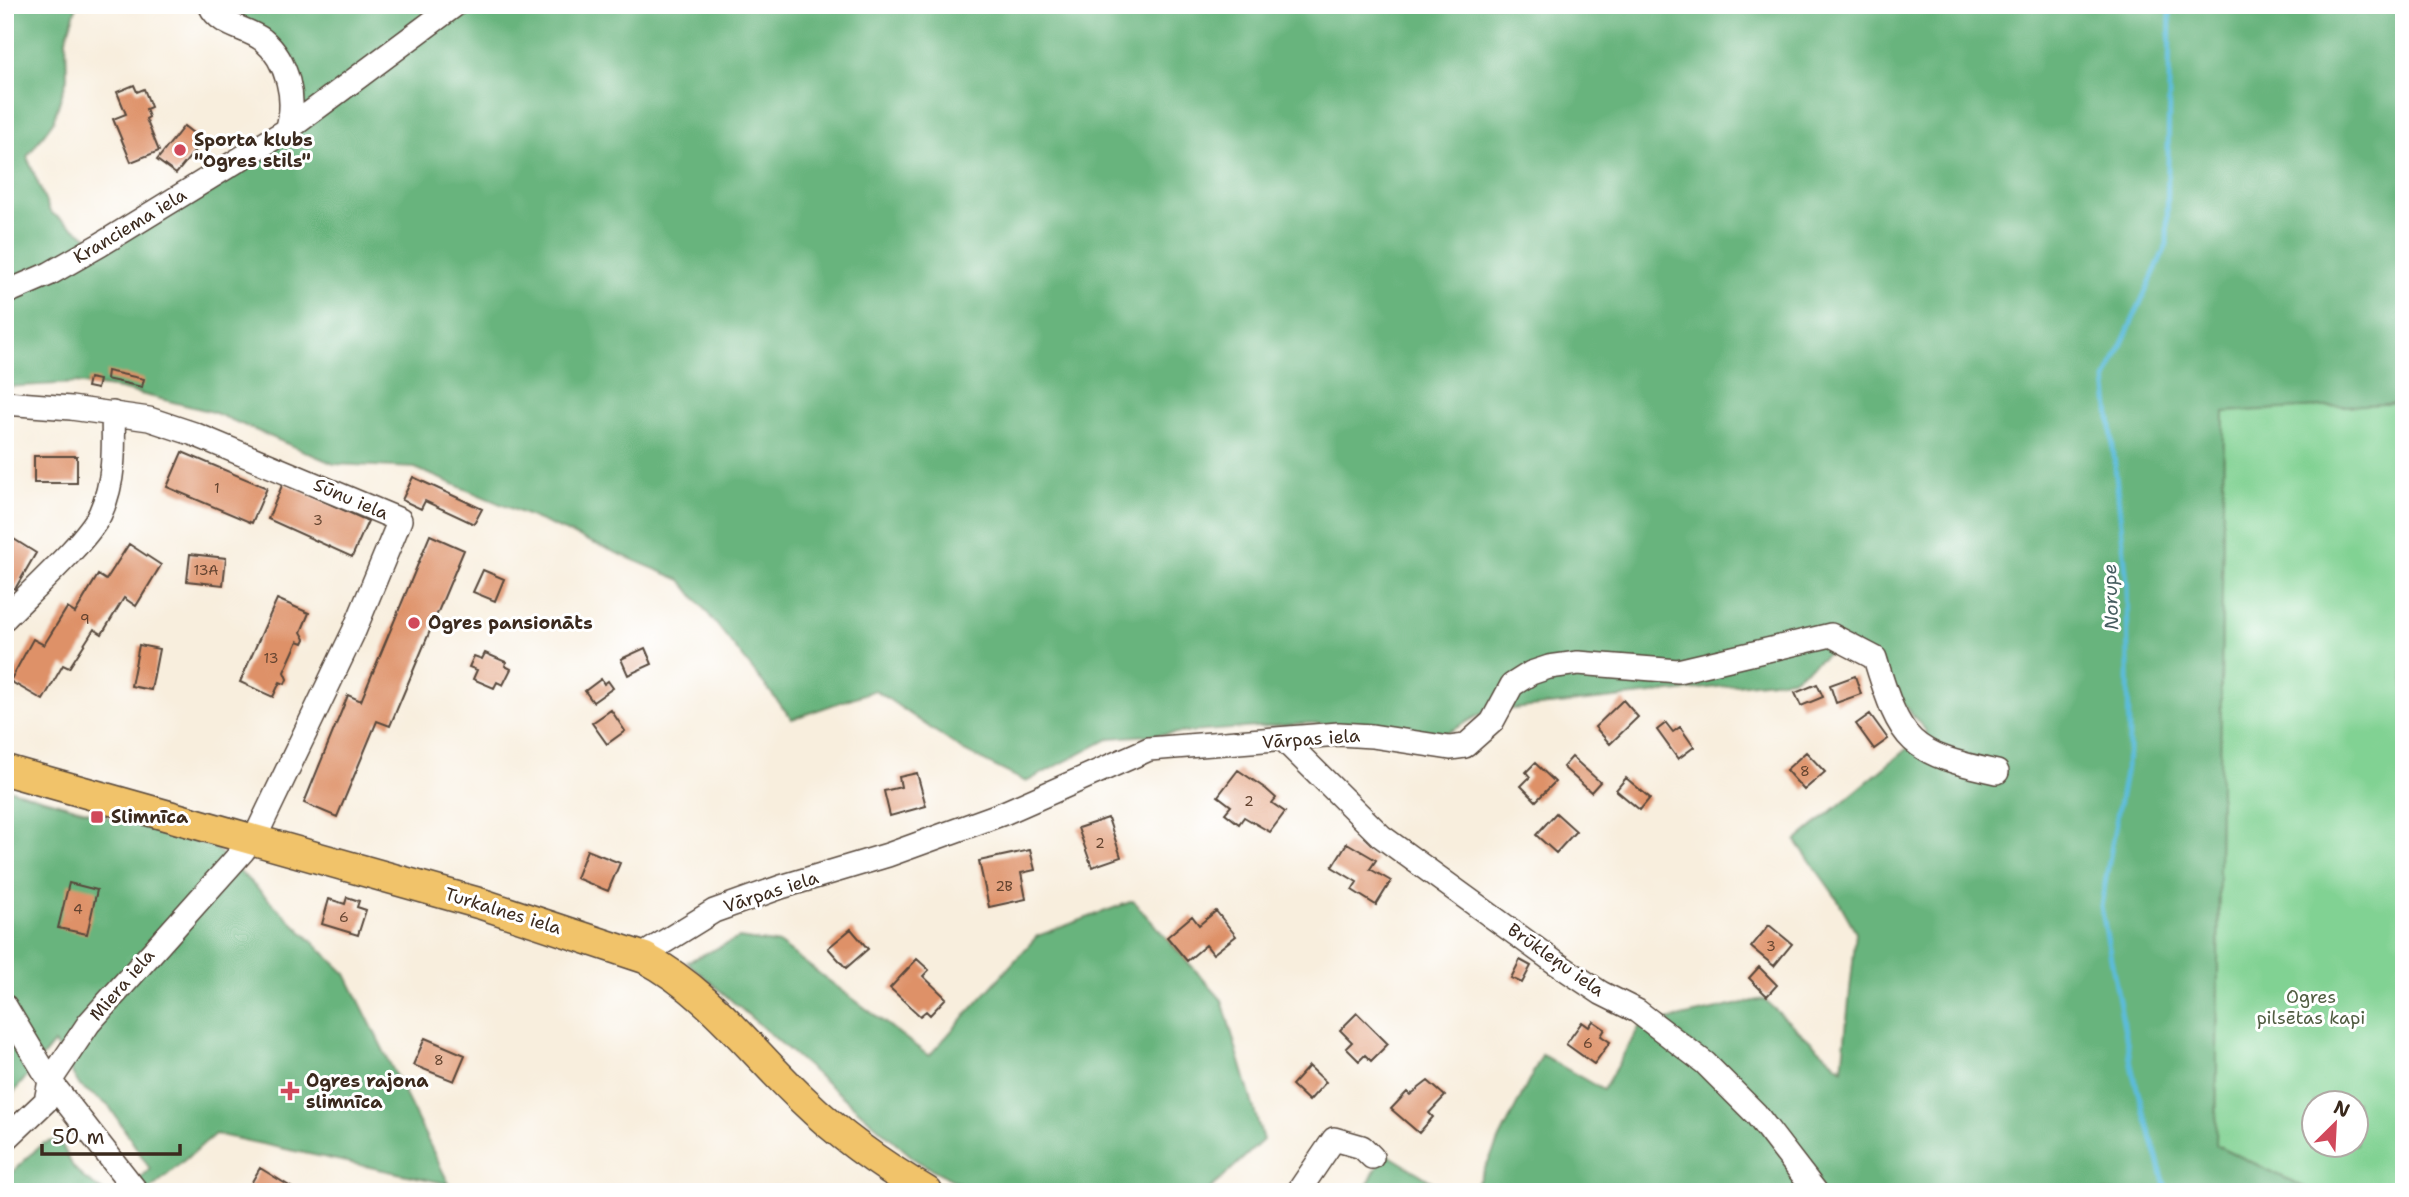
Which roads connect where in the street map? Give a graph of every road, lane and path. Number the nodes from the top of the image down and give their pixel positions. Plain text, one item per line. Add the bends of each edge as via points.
1 (210, 5) edge
2 (455, 5) edge
3 (287, 130) junction
4 (5, 293) edge
5 (5, 403) edge
6 (113, 413) junction
7 (5, 618) edge
8 (1284, 740) junction
9 (5, 770) edge
10 (1997, 772) dead end
11 (253, 838) junction
12 (645, 958) junction
13 (5, 1006) edge
14 (50, 1082) junction
15 (5, 1140) edge
16 (1372, 1157) dead end
17 (137, 1192) edge
18 (927, 1192) edge
19 (1298, 1192) edge
20 (1815, 1192) edge

1 - 3 street via 228,24 263,40 274,53 292,97
2 - 3 street, Kranciema iela
3 - 4 street, Kranciema iela via 100,245
5 - 6 street, Sūnu iela
6 - 7 street via 114,460 99,517
6 - 11 street, Sūnu iela via 194,434 400,520 354,631
8 - 10 street, Vārpas iela via 1339,734 1465,746 1492,722 1512,685 1549,667 1577,663 1678,671 1831,635 1875,658 1889,706 1907,737 1942,760
8 - 12 street, Vārpas iela via 1149,749 1004,813 714,911
8 - 20 street, Brūkleņu iela via 1381,836 1601,993 1637,1011 1705,1063 1756,1114
9 - 11 main road, Turkalnes iela
11 - 12 main road, Turkalnes iela via 482,904
11 - 14 street, Miera iela via 89,1023
12 - 18 main road, Turkalnes iela via 704,1000 842,1136
13 - 14 street
14 - 15 street, Miera iela via 46,1101
14 - 17 street
16 - 19 street via 1362,1147 1334,1139

